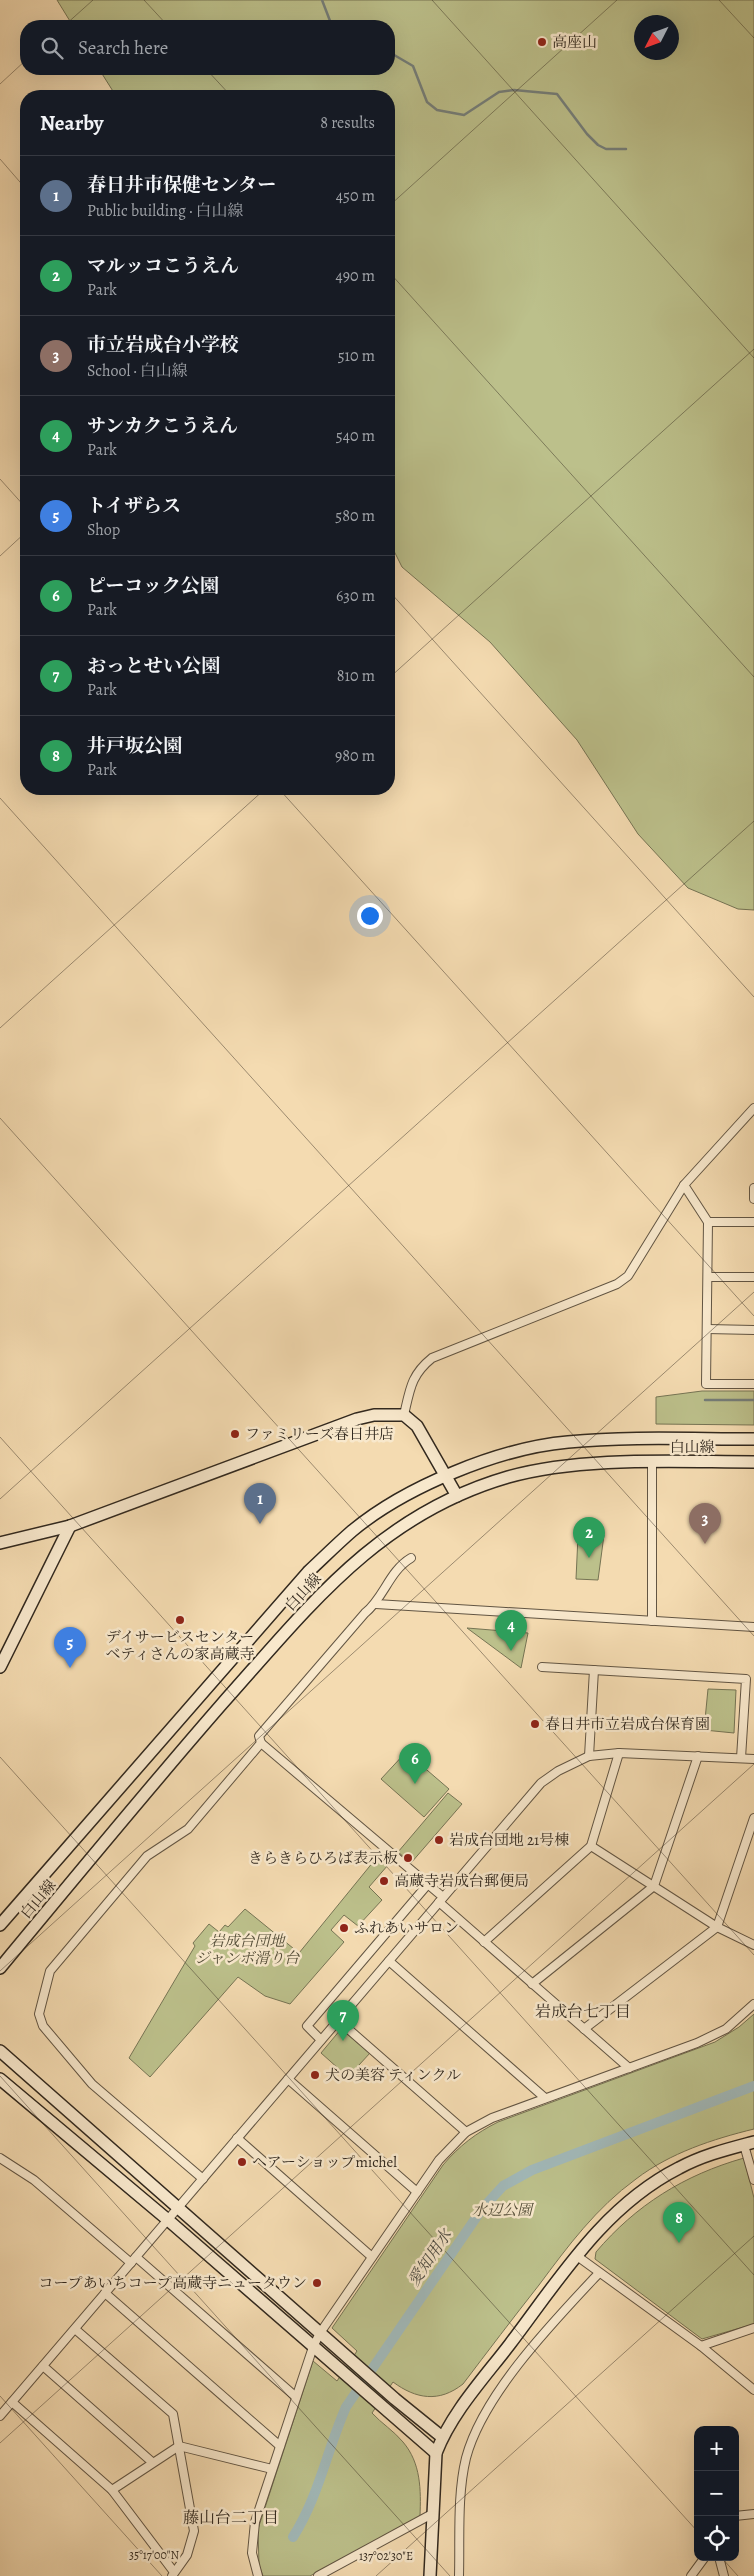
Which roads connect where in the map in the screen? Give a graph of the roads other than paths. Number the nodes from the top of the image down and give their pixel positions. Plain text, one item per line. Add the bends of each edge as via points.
1 (754, 1108) edge
2 (684, 1185) junction
3 (754, 1188) edge
4 (754, 1199) edge
5 (708, 1222) junction
6 (754, 1222) edge
7 (708, 1277) junction
8 (754, 1277) edge
9 (707, 1329) junction
10 (754, 1330) edge
11 (754, 1384) edge
12 (404, 1415) junction
13 (754, 1439) edge
14 (652, 1462) junction
15 (754, 1462) edge
16 (447, 1475) junction
17 (457, 1496) junction
18 (70, 1526) junction
19 (0, 1543) edge
20 (411, 1558) dead end
21 (376, 1604) junction
22 (652, 1621) junction
23 (754, 1627) edge
24 (0, 1667) edge
25 (542, 1668) dead end
26 (594, 1670) junction
27 (261, 1743) junction
28 (619, 1752) junction
29 (589, 1756) junction
30 (698, 1756) junction
31 (741, 1758) junction
32 (754, 1759) edge
33 (754, 1818) edge
34 (590, 1846) junction
35 (428, 1884) junction
36 (654, 1886) junction
37 (441, 1900) junction
38 (0, 1925) edge
39 (717, 1927) junction
40 (484, 1942) junction
41 (754, 1945) edge
42 (389, 1961) junction
43 (0, 1968) edge
44 (532, 1984) junction
45 (754, 2004) edge
46 (338, 2020) junction
47 (584, 2029) junction
48 (321, 2040) junction
49 (0, 2051) edge
50 (629, 2068) junction
51 (288, 2079) junction
52 (0, 2080) edge
53 (544, 2098) junction
54 (466, 2132) junction
55 (237, 2138) junction
56 (749, 2143) edge
57 (0, 2158) edge
58 (203, 2179) junction
59 (754, 2180) edge
60 (417, 2192) junction
61 (178, 2207) junction
62 (168, 2220) junction
63 (372, 2256) junction
64 (577, 2256) junction
65 (133, 2260) junction
66 (599, 2273) junction
67 (105, 2293) junction
68 (754, 2328) edge
69 (75, 2329) junction
70 (320, 2333) junction
71 (700, 2346) junction
72 (313, 2348) junction
73 (43, 2366) junction
74 (754, 2390) edge
75 (296, 2397) junction
76 (12, 2402) junction
77 (0, 2416) edge
78 (442, 2437) junction
79 (179, 2446) junction
80 (280, 2446) junction
81 (436, 2453) junction
82 (152, 2462) junction
83 (272, 2470) junction
84 (112, 2490) junction
85 (432, 2514) junction
86 (754, 2514) edge
87 (739, 2516) edge
88 (702, 2561) edge
89 (720, 2561) edge
90 (173, 2574) edge
91 (258, 2576) edge
92 (318, 2576) edge
93 (430, 2576) edge
94 (459, 2576) edge
95 (691, 2576) edge
96 (724, 2576) edge

1 - 2 street
2 - 5 street
2 - 12 street via 628,1276 617,1284 432,1358 420,1368 412,1382
3 - 4 street
5 - 6 street
5 - 7 street
7 - 8 street
7 - 9 street
9 - 10 street
9 - 11 street via 706,1384
12 - 16 street via 417,1426
12 - 18 street via 356,1419
13 - 16 street, 白山線 via 567,1442 501,1456
14 - 15 street, 白山線
14 - 17 street, 白山線 via 566,1466 509,1477
14 - 22 street
16 - 17 street
16 - 38 street, 白山線 via 385,1508 353,1531 308,1572
17 - 43 street, 白山線 via 397,1529 324,1589 185,1746
18 - 19 street
18 - 24 street
20 - 21 street via 382,1589
21 - 22 street
21 - 27 street via 259,1736
22 - 23 street
25 - 26 street
26 - 29 street
26 - 31 street via 746,1679
27 - 35 street
27 - 58 street via 188,1829 147,1856 50,1971 39,2014 43,2026 92,2084
28 - 29 street
28 - 30 street
28 - 34 street
29 - 37 street via 541,1783
30 - 31 street
30 - 36 street
31 - 32 street
33 - 39 street
34 - 36 street
34 - 40 street
35 - 37 street
35 - 48 street via 307,2026
36 - 39 street
36 - 44 street
37 - 40 street
37 - 42 street
39 - 41 street
39 - 47 street
40 - 44 street
42 - 46 street
42 - 53 street
44 - 47 street
45 - 50 street via 726,2029
46 - 48 street
46 - 54 street
47 - 50 street
48 - 51 street
49 - 61 street
50 - 53 street
51 - 55 street
51 - 60 street
52 - 62 street
53 - 54 street
54 - 60 street via 439,2160
55 - 58 street
55 - 63 street
56 - 59 street
56 - 64 street via 696,2160 646,2187 616,2211
57 - 65 street via 34,2180
58 - 61 street
60 - 63 street
61 - 62 street
61 - 70 street
62 - 65 street
62 - 72 street
63 - 70 street
64 - 66 street
64 - 78 street
65 - 67 street
65 - 75 street
66 - 71 street
66 - 94 street via 554,2321 480,2421 466,2458 461,2488
67 - 69 street
67 - 80 street
68 - 71 street
69 - 73 street
69 - 79 street via 173,2414
70 - 72 street
70 - 78 street
71 - 74 street
72 - 75 street
72 - 81 street
73 - 76 street
73 - 82 street
75 - 80 street
76 - 77 street
76 - 84 street
78 - 81 street
79 - 82 street
79 - 83 street
79 - 90 street via 194,2531 187,2555
80 - 83 street
81 - 85 street
82 - 84 street
83 - 91 street via 252,2538
84 - 90 street
85 - 92 street
85 - 93 street
86 - 87 street
88 - 95 street
89 - 96 street

